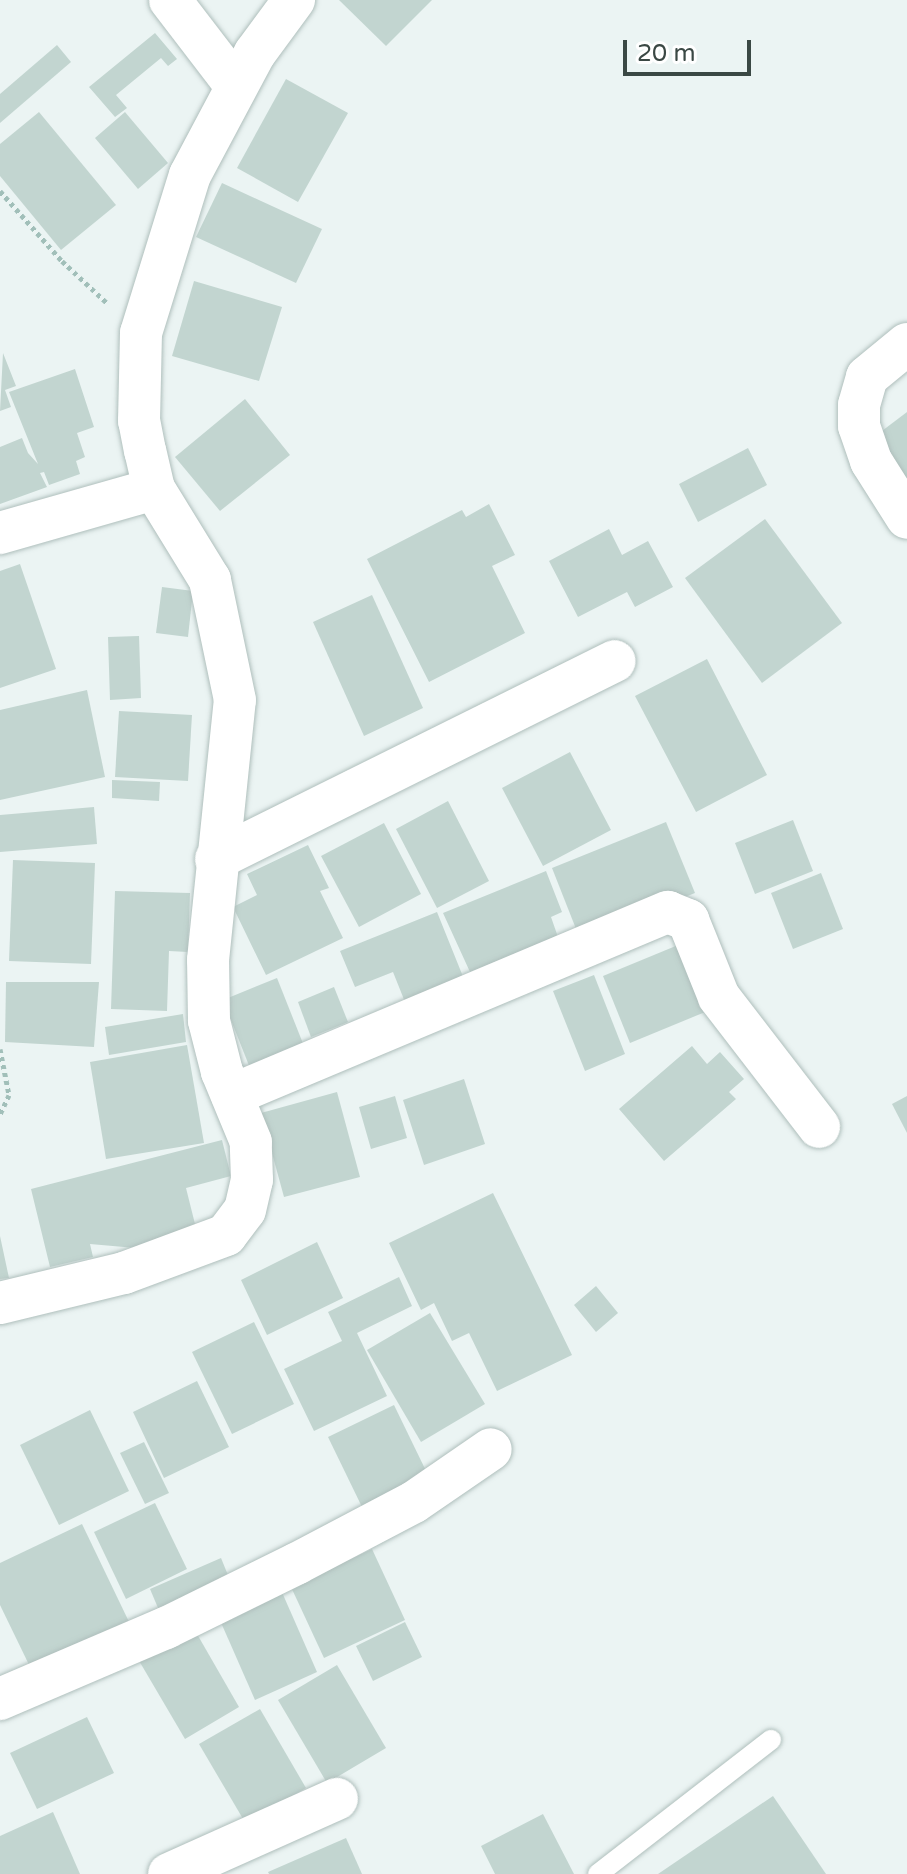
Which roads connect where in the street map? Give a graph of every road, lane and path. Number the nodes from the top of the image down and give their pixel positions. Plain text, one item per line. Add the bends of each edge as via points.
1 (170, 0) edge
2 (294, 0) edge
3 (236, 86) junction
4 (0, 191) edge
5 (141, 333) junction
6 (907, 344) edge
7 (154, 489) junction
8 (907, 518) edge
9 (0, 533) edge
10 (615, 661) dead end
11 (216, 859) junction
12 (0, 1049) edge
13 (232, 1095) junction
14 (0, 1114) edge
15 (819, 1127) dead end
16 (0, 1303) edge
17 (491, 1449) dead end
18 (0, 1699) edge
19 (771, 1740) dead end
20 (337, 1799) dead end
21 (169, 1874) edge
22 (598, 1874) edge

1 - 3 street
2 - 3 street
3 - 5 street via 190,175
4 - 5 path via 62,261
5 - 7 street via 139,421
6 - 8 street via 867,377 859,405 859,426 871,461
7 - 9 street
7 - 11 street via 210,580 223,626 235,700
10 - 11 street
11 - 13 street via 209,1021
12 - 14 path via 9,1095
13 - 15 street via 668,912 688,920 719,997
13 - 16 street via 251,1142 252,1180 245,1210 226,1235 139,1269
17 - 18 street via 414,1502 296,1564 166,1628
19 - 22 lane
20 - 21 street

